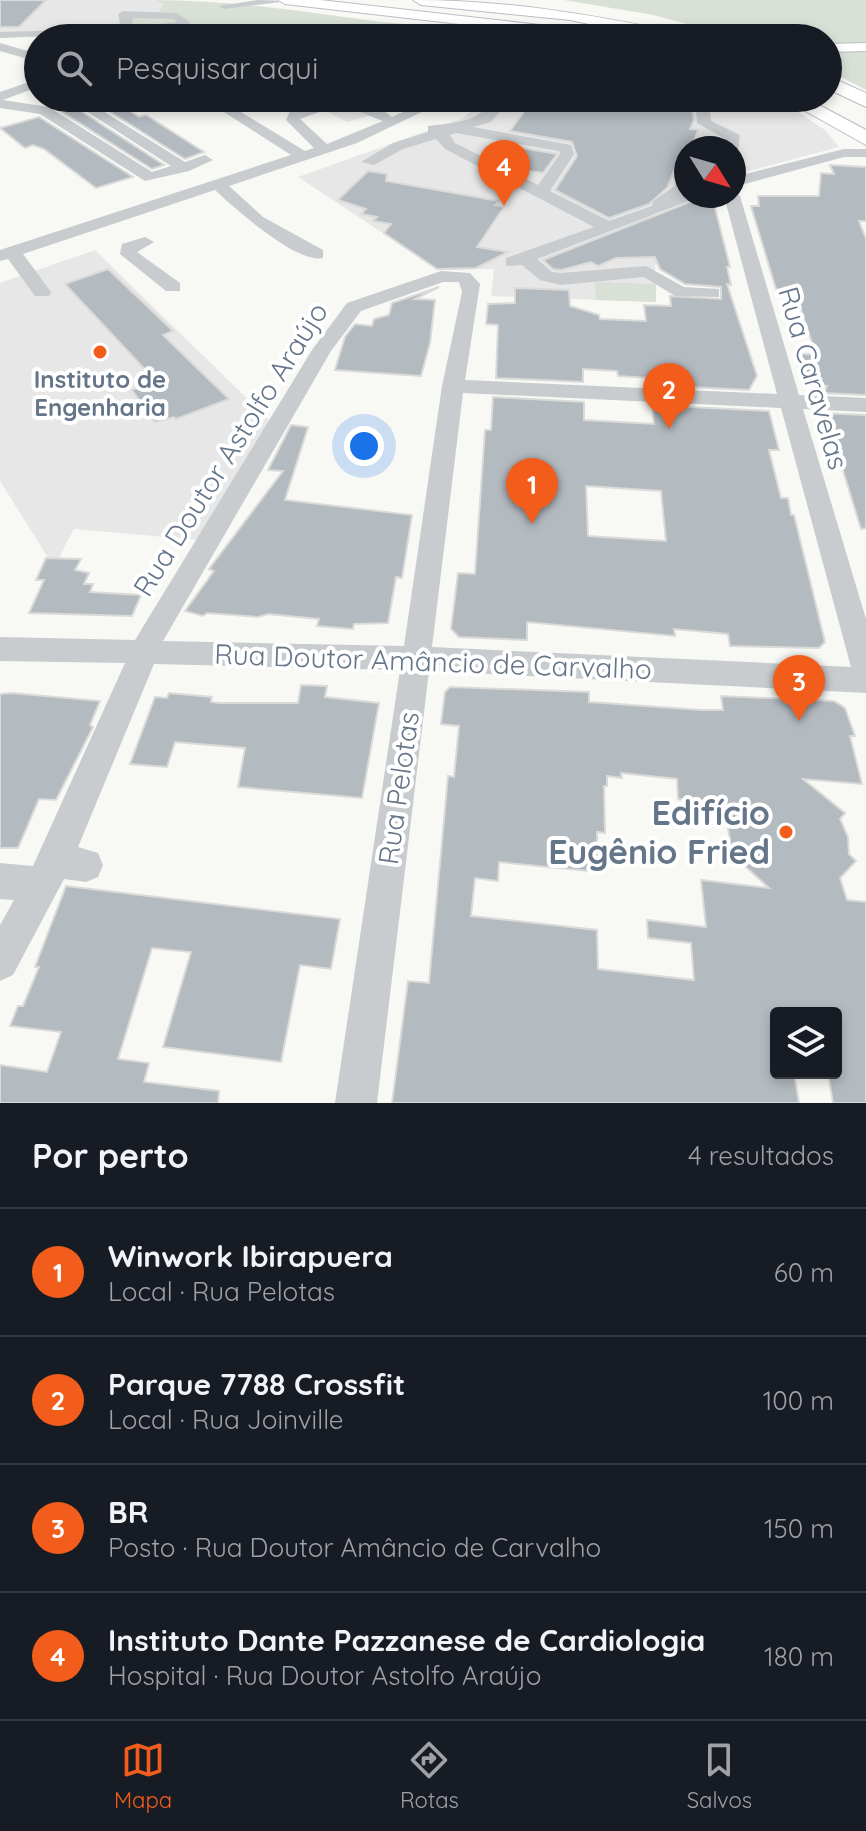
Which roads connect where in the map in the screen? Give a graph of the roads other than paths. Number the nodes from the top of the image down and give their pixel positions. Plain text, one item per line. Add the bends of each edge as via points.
1 (281, 0) edge
2 (399, 0) edge
3 (520, 0) edge
4 (418, 4) edge
5 (224, 6) dead end
6 (146, 16) junction
7 (443, 18) junction
8 (126, 24) edge
9 (155, 24) edge
10 (179, 24) edge
11 (431, 24) edge
12 (466, 24) edge
13 (492, 24) edge
14 (621, 24) edge
15 (650, 24) edge
16 (24, 34) edge
17 (0, 35) edge
18 (0, 47) edge
19 (866, 47) edge
20 (842, 48) edge
21 (24, 54) edge
22 (842, 73) edge
23 (866, 80) edge
24 (842, 89) edge
25 (24, 90) edge
26 (0, 97) edge
27 (866, 101) edge
28 (0, 104) edge
29 (842, 105) edge
30 (24, 107) edge
31 (47, 112) edge
32 (96, 112) edge
33 (232, 112) edge
34 (301, 112) edge
35 (365, 112) edge
36 (411, 112) edge
37 (436, 112) edge
38 (492, 112) edge
39 (703, 112) edge
40 (818, 112) edge
41 (866, 118) edge
42 (384, 123) junction
43 (430, 125) junction
44 (842, 125) junction
45 (731, 136) edge
46 (866, 139) edge
47 (146, 143) junction
48 (324, 149) junction
49 (844, 153) junction
50 (866, 153) edge
51 (112, 154) junction
52 (303, 156) junction
53 (205, 160) dead end
54 (369, 162) dead end
55 (184, 168) junction
56 (746, 179) edge
57 (218, 184) junction
58 (542, 191) junction
59 (674, 194) edge
60 (674, 204) edge
61 (741, 208) edge
62 (590, 217) junction
63 (609, 228) junction
64 (145, 242) dead end
65 (6, 254) edge
66 (317, 254) dead end
67 (471, 284) joint
68 (173, 287) dead end
69 (42, 292) dead end
70 (712, 293) dead end
71 (453, 386) junction
72 (789, 401) junction
73 (866, 405) edge
74 (0, 649) edge
75 (146, 651) junction
76 (416, 658) junction
77 (866, 668) edge
78 (866, 680) edge
79 (61, 870) junction
80 (0, 881) edge
81 (0, 962) edge
82 (356, 1103) edge

1 - 5 street
1 - 7 main road
1 - 11 main road
2 - 4 main road
3 - 15 highway
4 - 7 main road
4 - 14 highway
6 - 8 street via 123,14
6 - 9 street via 160,22
6 - 10 street via 177,16 185,23
7 - 12 street
7 - 13 main road
16 - 17 street
18 - 21 street
19 - 20 main road
22 - 23 highway
24 - 27 highway
25 - 26 street
28 - 30 street
29 - 41 highway
31 - 51 street
32 - 47 street
33 - 52 street
34 - 48 street via 293,120
35 - 42 street
36 - 42 street
37 - 43 street
38 - 43 street via 486,119
39 - 45 street via 704,123
40 - 44 highway
42 - 43 street
42 - 48 street
43 - 54 street
43 - 58 street via 450,146
43 - 58 street via 566,148
44 - 46 highway
44 - 49 street via 848,144
47 - 51 street
47 - 55 street
48 - 52 street
49 - 50 street
49 - 56 street
51 - 55 street via 150,178
52 - 57 street
53 - 55 street
57 - 65 street
57 - 66 street via 257,221
58 - 62 street
59 - 62 street via 608,219
60 - 63 street
61 - 72 street, Rua Caravelas
62 - 63 street
63 - 70 street via 517,261 561,279 646,271 682,293
64 - 68 street via 128,248 129,254
65 - 69 street
67 - 71 street, Rua Pelotas
67 - 75 street, Rua Doutor Astolfo Araújo via 464,277 441,276 368,300 344,317 155,627
71 - 72 street
71 - 76 street, Rua Pelotas
72 - 73 street
72 - 77 street, Rua Caravelas
74 - 75 street, Rua Doutor Amâncio de Carvalho
75 - 76 street, Rua Doutor Amâncio de Carvalho
75 - 79 street, Rua Doutor Astolfo Araújo
76 - 78 street, Rua Doutor Amâncio de Carvalho
76 - 82 street, Rua Pelotas
79 - 80 street
79 - 81 street, Rua Doutor Astolfo Araújo

